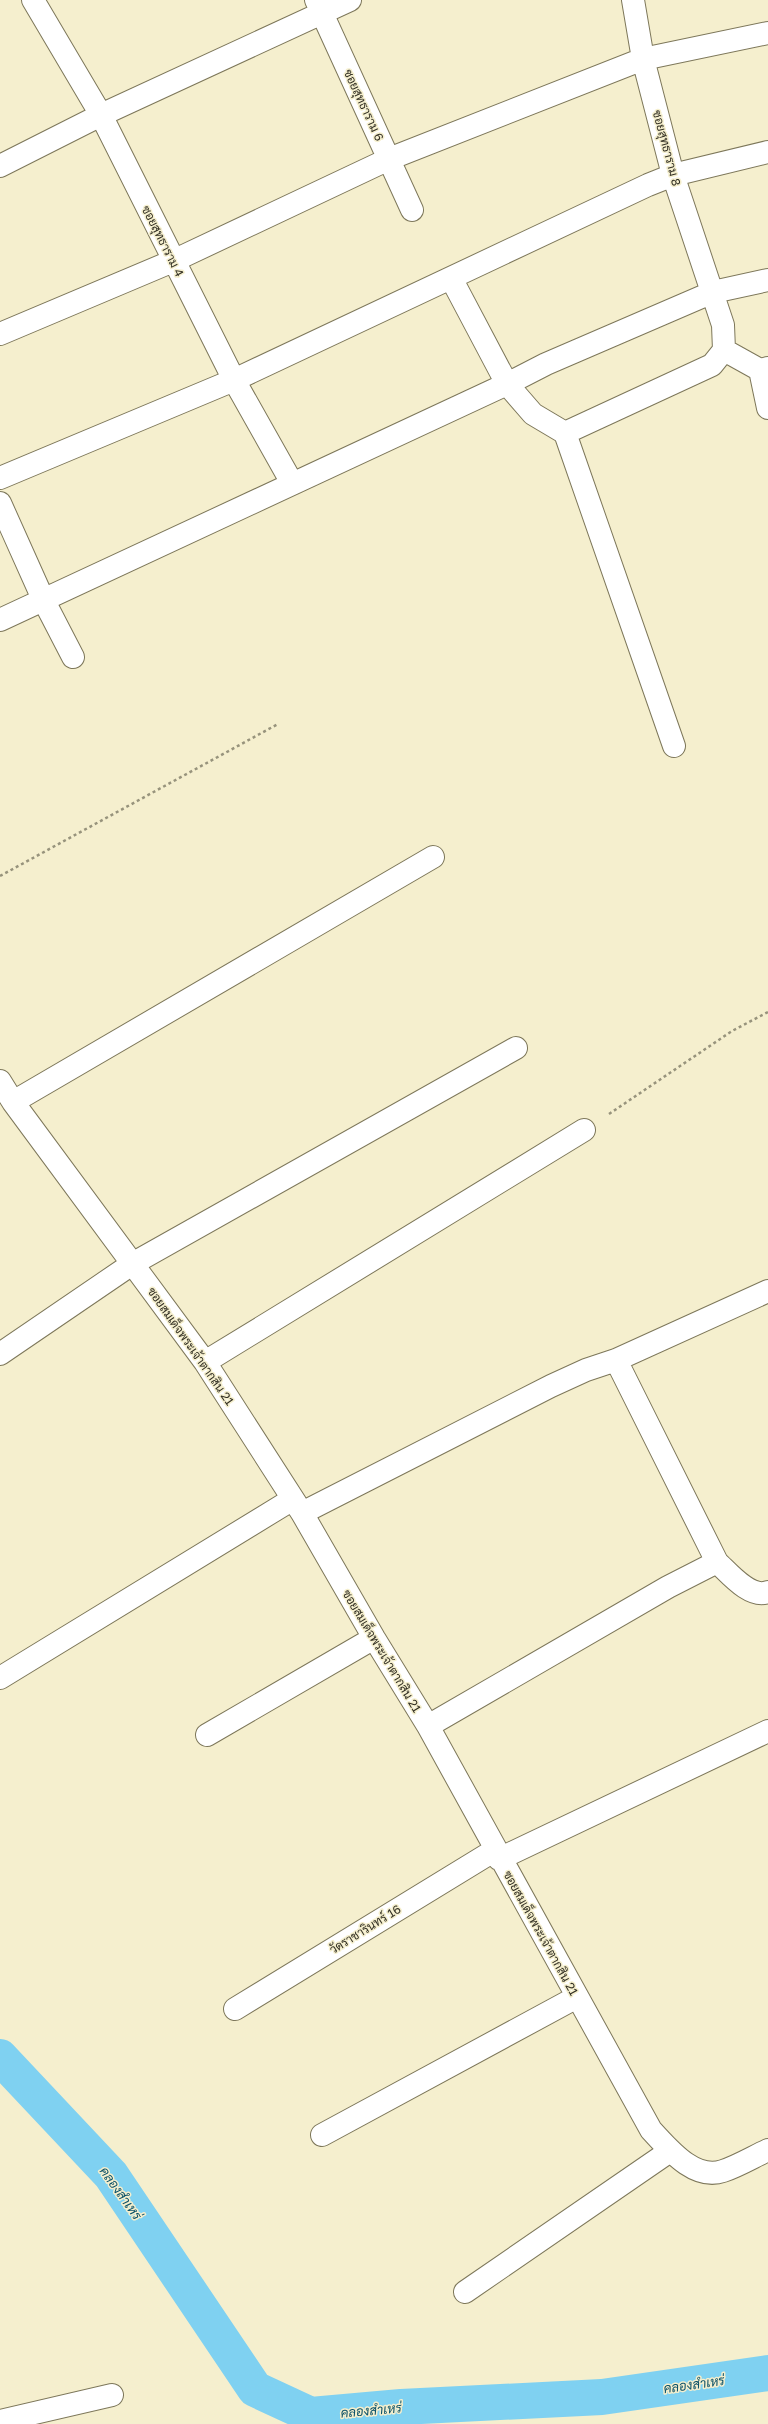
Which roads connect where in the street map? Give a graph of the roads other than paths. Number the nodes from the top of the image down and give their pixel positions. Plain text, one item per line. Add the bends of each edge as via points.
1 (33, 0) edge
2 (350, 0) edge
3 (633, 0) edge
4 (318, 6) edge
5 (768, 33) edge
6 (643, 59) junction
7 (101, 115) junction
8 (768, 152) edge
9 (388, 159) junction
10 (0, 166) edge
11 (673, 175) junction
12 (412, 210) dead end
13 (173, 261) junction
14 (451, 278) junction
15 (768, 280) edge
16 (713, 292) junction
17 (0, 334) edge
18 (724, 350) junction
19 (764, 369) edge
20 (234, 380) junction
21 (507, 384) junction
22 (768, 408) edge
23 (565, 433) junction
24 (0, 478) edge
25 (292, 483) junction
26 (0, 503) edge
27 (43, 599) junction
28 (0, 620) edge
29 (72, 657) dead end
30 (674, 746) dead end
31 (433, 858) dead end
32 (516, 1048) dead end
33 (0, 1081) edge
34 (13, 1102) junction
35 (584, 1130) road end
36 (132, 1264) junction
37 (768, 1291) edge
38 (0, 1354) edge
39 (616, 1360) junction
40 (205, 1362) junction
41 (297, 1506) junction
42 (717, 1562) junction
43 (768, 1592) edge
44 (374, 1638) junction
45 (0, 1678) edge
46 (428, 1726) junction
47 (768, 1731) edge
48 (207, 1735) dead end
49 (497, 1854) junction
50 (577, 1997) junction
51 (235, 2009) dead end
52 (322, 2135) dead end
53 (768, 2150) edge
54 (670, 2151) junction
55 (465, 2292) dead end
56 (112, 2395) dead end
57 (0, 2421) edge

1 - 7 street, ซอยสุทธาราม 4
2 - 4 street
3 - 6 street, ซอยสุทธาราม 8
4 - 7 street
4 - 9 street, ซอยสุทธาราม 6
5 - 6 street
6 - 9 street
6 - 11 street, ซอยสุทธาราม 8
7 - 10 street
7 - 13 street, ซอยสุทธาราม 4
8 - 11 street
9 - 12 street, ซอยสุทธาราม 6
9 - 13 street
11 - 14 street via 648,184
11 - 16 street, ซอยสุทธาราม 8
13 - 17 street
13 - 20 street, ซอยสุทธาราม 4
14 - 20 street
14 - 21 street
15 - 16 street
16 - 18 street, ซอยสุทธาราม 8 via 723,325
16 - 21 street via 546,364
18 - 19 street
18 - 23 street via 712,364
19 - 22 street
20 - 24 street
20 - 25 street, ซอยสุทธาราม 4
21 - 23 street via 533,414
21 - 25 street
23 - 30 street
25 - 27 street
26 - 27 street
27 - 28 street
27 - 29 street
31 - 34 street
32 - 36 street
33 - 34 street, ซอยสมเด็จพระเจ้าตากสิน 21
34 - 36 street, ซอยสมเด็จพระเจ้าตากสิน 21
35 - 40 street
36 - 38 street
36 - 40 street, ซอยสมเด็จพระเจ้าตากสิน 21
37 - 39 street
39 - 41 street via 551,1386
39 - 42 street
40 - 41 street, ซอยสมเด็จพระเจ้าตากสิน 21
41 - 44 street, ซอยสมเด็จพระเจ้าตากสิน 21
41 - 45 street
42 - 43 street via 742,1587
42 - 46 street via 668,1587
44 - 46 street, ซอยสมเด็จพระเจ้าตากสิน 21
44 - 48 street
46 - 49 street, ซอยสมเด็จพระเจ้าตากสิน 21
47 - 49 street, วัดราชารินทร์ 16
49 - 50 street, ซอยสมเด็จพระเจ้าตากสิน 21
49 - 51 street, วัดราชารินทร์ 16
50 - 52 street
50 - 54 street, ซอยสมเด็จพระเจ้าตากสิน 21 via 651,2130
53 - 54 street, ซอยสมเด็จพระเจ้าตากสิน 21 via 721,2172 696,2170
54 - 55 street
56 - 57 street

